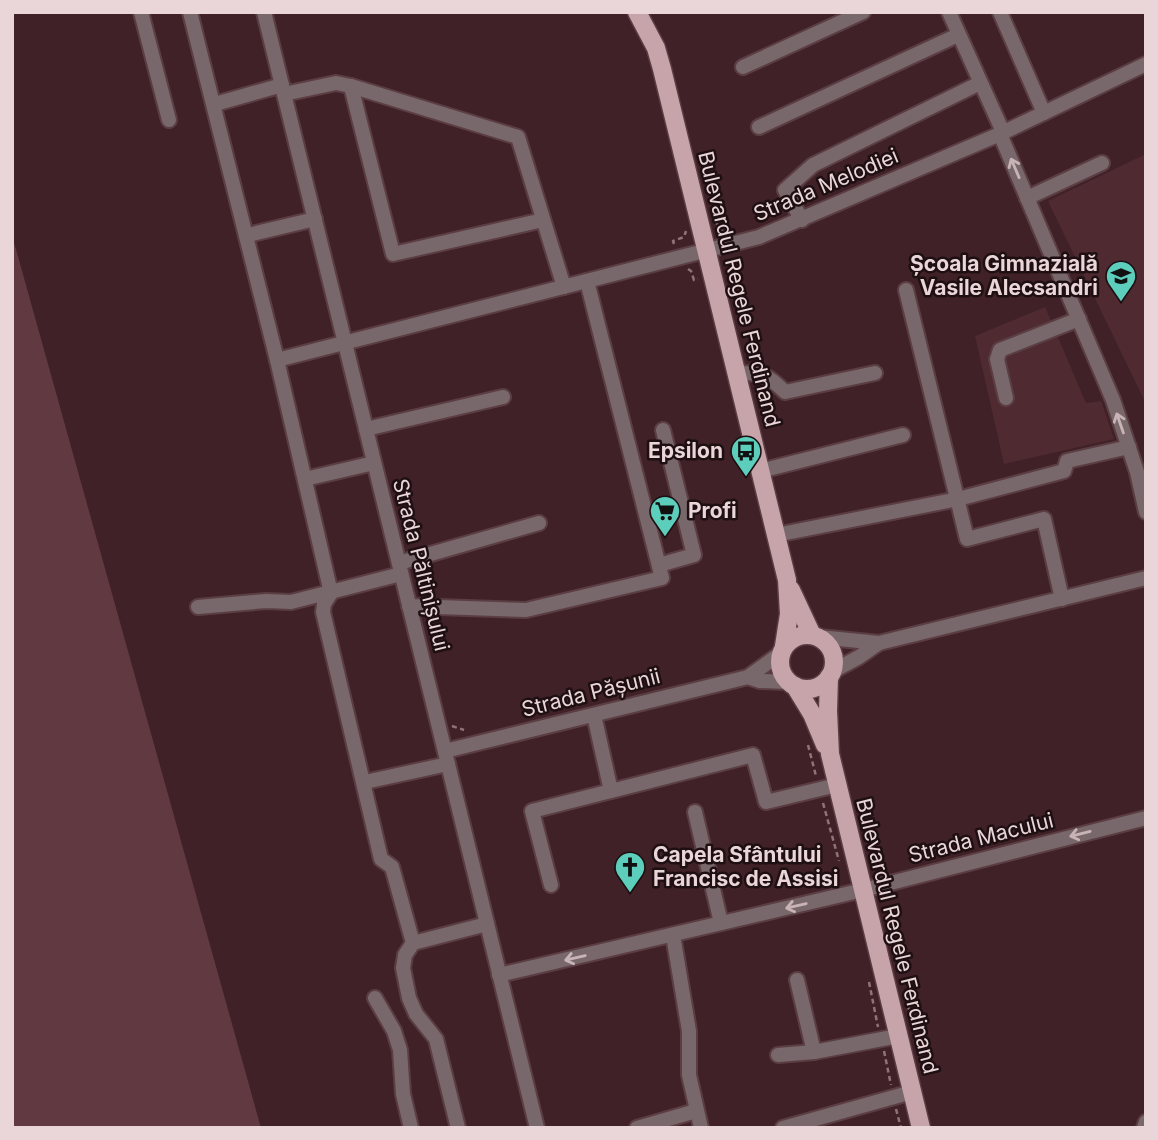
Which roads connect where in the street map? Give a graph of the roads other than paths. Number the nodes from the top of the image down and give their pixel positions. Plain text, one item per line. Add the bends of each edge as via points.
1 (141, 12) edge
2 (190, 12) edge
3 (264, 12) edge
4 (638, 12) edge
5 (863, 12) edge
6 (949, 12) edge
7 (1000, 12) edge
8 (958, 35) junction
9 (1146, 64) edge
10 (743, 67) dead end
11 (980, 83) junction
12 (351, 86) junction
13 (283, 90) junction
14 (215, 104) junction
15 (1044, 113) junction
16 (169, 120) dead end
17 (759, 127) dead end
18 (1002, 133) junction
19 (1102, 163) dead end
20 (1027, 198) junction
21 (315, 219) junction
22 (543, 220) junction
23 (802, 220) junction
24 (248, 235) junction
25 (707, 252) junction
26 (587, 281) junction
27 (564, 287) junction
28 (906, 290) dead end
29 (1079, 319) junction
30 (345, 342) junction
31 (277, 359) junction
32 (736, 373) junction
33 (876, 373) dead end
34 (503, 397) dead end
35 (1006, 398) dead end
36 (366, 429) junction
37 (663, 430) dead end
38 (903, 435) dead end
39 (1129, 447) junction
40 (374, 463) junction
41 (760, 471) junction
42 (1141, 471) edge
43 (305, 479) junction
44 (958, 499) junction
45 (1146, 512) edge
46 (539, 523) dead end
47 (776, 535) junction
48 (659, 565) junction
49 (400, 568) junction
50 (1146, 578) edge
51 (787, 580) junction
52 (331, 593) junction
53 (1062, 598) junction
54 (409, 606) junction
55 (198, 607) dead end
56 (816, 636) junction
57 (879, 643) junction
58 (783, 650) junction
59 (831, 674) junction
60 (748, 677) junction
61 (791, 684) junction
62 (594, 715) junction
63 (830, 754) junction
64 (446, 757) junction
65 (365, 782) junction
66 (837, 785) junction
67 (611, 791) junction
68 (695, 812) dead end
69 (1146, 818) edge
70 (551, 885) dead end
71 (863, 890) junction
72 (721, 923) junction
73 (487, 924) junction
74 (673, 935) junction
75 (413, 943) junction
76 (499, 975) junction
77 (797, 980) dead end
78 (375, 998) dead end
79 (890, 1038) junction
80 (814, 1052) junction
81 (778, 1055) dead end
82 (912, 1092) junction
83 (696, 1111) junction
84 (1146, 1122) edge
85 (411, 1128) edge
86 (458, 1128) edge
87 (537, 1128) edge
88 (637, 1128) edge
89 (701, 1128) edge
90 (783, 1128) edge
91 (921, 1128) edge
92 (1144, 1128) edge

1 - 16 street
2 - 14 street
3 - 13 street, Strada Păltinișului
4 - 25 main road, Bulevardul Regele Ferdinand via 656,48
5 - 10 street
6 - 8 street
7 - 15 street
8 - 11 street
8 - 17 street
9 - 15 street, Strada Melodiei
11 - 18 street
11 - 23 street via 813,165 785,190
12 - 13 street via 336,83
12 - 22 street via 518,137
12 - 22 street via 393,254
13 - 14 street
13 - 21 street, Strada Păltinișului
14 - 24 street
15 - 18 street, Strada Melodiei
20 -> 18 street
18 - 23 street, Strada Melodiei
19 - 20 street
20 - 29 street
21 - 24 street
21 - 30 street, Strada Păltinișului
22 - 27 street
23 - 25 street, Strada Melodiei
24 - 31 street
25 - 26 street, Strada Melodiei
25 - 32 main road, Bulevardul Regele Ferdinand
26 - 27 street, Strada Melodiei
26 - 48 street
27 - 30 street, Strada Melodiei
28 - 44 street
29 - 35 street via 1000,350 997,359
39 -> 29 street
30 - 31 street, Strada Melodiei
30 - 36 street, Strada Păltinișului
31 - 43 street
32 - 33 street via 761,373 785,392
32 - 41 main road, Bulevardul Regele Ferdinand
34 - 36 street
36 - 40 street, Strada Păltinișului
37 - 48 street via 694,555
38 - 41 street
39 - 42 street
39 - 44 street via 1067,461 1064,471
40 - 43 street
40 - 49 street, Strada Păltinișului
41 - 47 main road, Bulevardul Regele Ferdinand
42 - 45 street
43 - 52 street
44 - 47 street
44 - 53 street via 967,539 1044,519
46 - 49 street
47 - 51 main road, Bulevardul Regele Ferdinand
48 - 54 street via 662,578 526,610
49 - 52 street
49 - 54 street, Strada Păltinișului
50 - 53 street
51 - 56 main road, Bulevardul Regele Ferdinand
51 - 58 main road, Bulevardul Regele Ferdinand via 789,614
52 - 55 street via 291,601
52 - 65 street via 323,612
53 - 57 street
54 - 64 street, Strada Păltinișului
56 - 57 street
56 - 58 main road via 796,636
56 - 59 main road via 833,655
57 - 59 street
58 - 60 street, Strada Pășunii
58 - 61 main road via 780,669
59 - 61 main road via 810,689
59 - 63 main road, Bulevardul Regele Ferdinand
60 - 61 street, Strada Pășunii
60 - 62 street, Strada Pășunii
61 - 63 main road, Bulevardul Regele Ferdinand via 812,714
62 - 64 street, Strada Pășunii
62 - 67 street
63 - 66 main road, Bulevardul Regele Ferdinand
64 - 65 street, Strada Pășunii
64 - 73 street, Strada Păltinișului
65 - 75 street via 382,859 392,867
66 - 67 street via 766,802 753,755
66 - 71 main road, Bulevardul Regele Ferdinand
67 - 70 street via 532,811
68 - 72 street
69 -> 71 street, Strada Macului
71 -> 72 street, Strada Macului
71 - 79 main road, Bulevardul Regele Ferdinand
72 - 74 street, Strada Macului
73 - 75 street
73 - 76 street, Strada Păltinișului
74 -> 76 street, Strada Macului
74 - 83 street
75 - 86 street via 403,968 409,998 436,1039
76 - 87 street, Strada Păltinișului
77 - 80 street
78 - 85 street via 401,1050 403,1094
79 - 80 street
79 - 82 main road, Bulevardul Regele Ferdinand
80 - 81 street
82 - 90 street
82 - 91 main road, Bulevardul Regele Ferdinand
83 - 88 street
83 - 89 street
84 - 92 street

